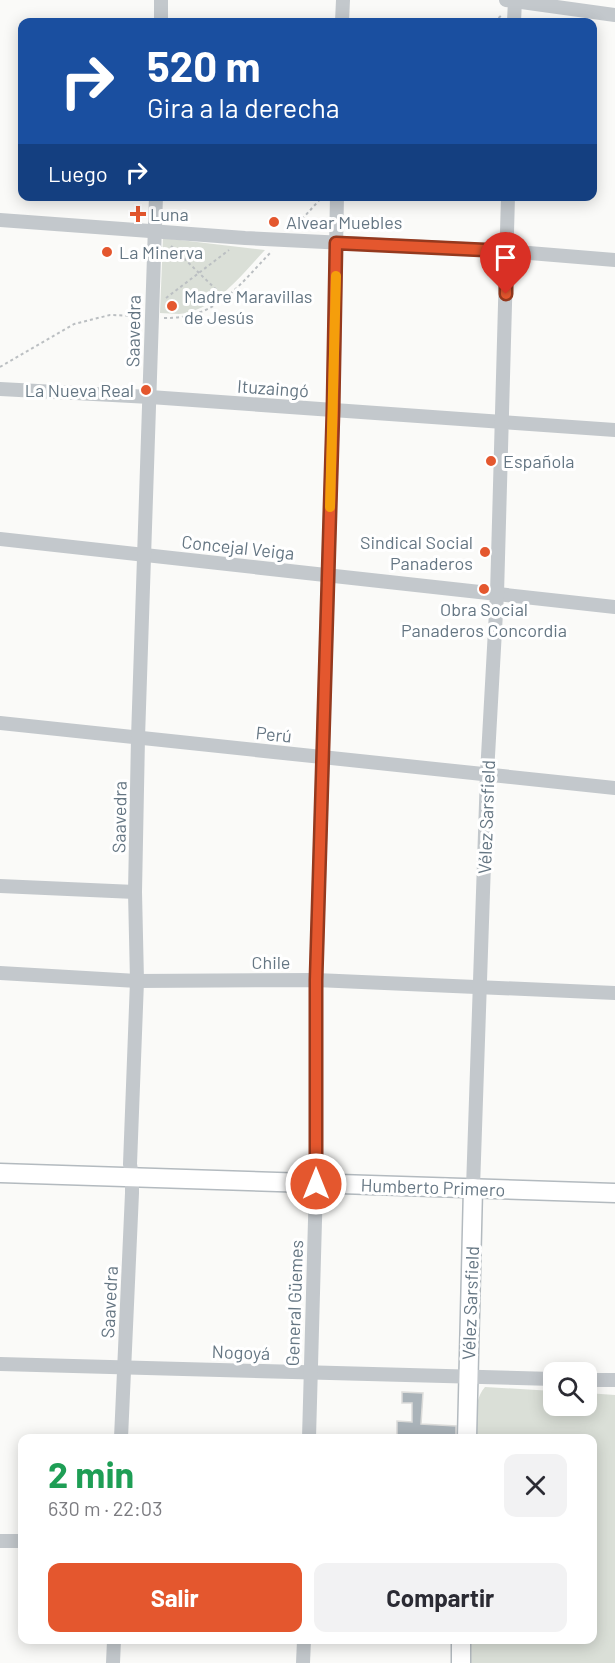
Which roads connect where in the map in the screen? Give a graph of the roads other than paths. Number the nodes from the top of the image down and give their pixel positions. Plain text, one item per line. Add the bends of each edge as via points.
1 (161, 0) edge
2 (343, 0) edge
3 (512, 0) edge
4 (615, 15) edge
5 (161, 18) edge
6 (342, 18) edge
7 (514, 18) edge
8 (156, 201) edge
9 (337, 201) edge
10 (508, 201) edge
11 (0, 220) edge
12 (155, 231) junction
13 (336, 243) junction
14 (506, 251) junction
15 (615, 260) edge
16 (0, 389) edge
17 (150, 398) junction
18 (333, 410) junction
19 (502, 423) junction
20 (615, 430) edge
21 (0, 538) edge
22 (144, 555) junction
23 (327, 574) junction
24 (497, 594) junction
25 (615, 607) edge
26 (0, 723) edge
27 (138, 738) junction
28 (322, 757) junction
29 (487, 774) junction
30 (615, 788) edge
31 (0, 886) edge
32 (135, 892) junction
33 (0, 973) edge
34 (316, 980) junction
35 (137, 981) junction
36 (480, 987) junction
37 (615, 993) edge
38 (0, 1173) edge
39 (132, 1177) junction
40 (316, 1184) junction
41 (473, 1188) junction
42 (615, 1193) edge
43 (0, 1364) edge
44 (124, 1366) junction
45 (310, 1373) junction
46 (468, 1377) junction
47 (543, 1379) edge
48 (597, 1380) edge
49 (615, 1380) edge
50 (121, 1434) edge
51 (309, 1434) edge
52 (467, 1434) edge
53 (0, 1540) edge
54 (18, 1541) edge
55 (114, 1644) edge
56 (304, 1644) edge
57 (461, 1644) edge
58 (113, 1663) edge
59 (303, 1663) edge
60 (461, 1663) edge

1 - 5 street
2 - 6 street
3 - 4 street
3 - 7 street
8 - 12 street, Saavedra
9 - 13 street, General Güemes
10 - 14 street, Vélez Sarsfield
11 - 12 street
12 - 13 street
12 - 17 street, Saavedra
13 - 14 street
13 - 18 street, General Güemes
14 - 15 street
14 - 19 street, Vélez Sarsfield
16 - 17 street, Ituzaingó
17 - 18 street, Ituzaingó
17 - 22 street, Saavedra
18 - 19 street, Ituzaingó
18 - 23 street, General Güemes
19 - 20 street, Ituzaingó
19 - 24 street, Vélez Sarsfield
21 - 22 street, Concejal Veiga
22 - 23 street, Concejal Veiga
22 - 27 street, Saavedra
23 - 24 street, Concejal Veiga
23 - 28 street, General Güemes
24 - 25 street, Concejal Veiga
24 - 29 street, Vélez Sarsfield
26 - 27 street, Perú
27 - 28 street, Perú
27 - 32 street, Saavedra
28 - 29 street, Perú
28 - 34 street, General Güemes
29 - 30 street, Perú
29 - 36 street, Vélez Sarsfield
31 - 32 street
32 - 35 street, Saavedra
33 - 35 street, Chile
34 - 35 street, Chile
34 - 36 street, Chile
34 - 40 street, General Güemes
35 - 39 street, Saavedra
36 - 37 street, Chile
36 - 41 street, Vélez Sarsfield
38 - 39 street, Humberto Primero
39 - 40 street, Humberto Primero
39 - 44 street, Saavedra
40 - 41 street, Humberto Primero
40 - 45 street, General Güemes
41 - 42 street, Humberto Primero
41 - 46 street, Vélez Sarsfield
43 - 44 street, Nogoyá
44 - 45 street, Nogoyá
44 - 50 street, Saavedra
45 - 46 street, Nogoyá
45 - 51 street, General Güemes
46 - 47 street, Nogoyá
46 - 52 street, Vélez Sarsfield
48 - 49 street
53 - 54 street
55 - 58 street
56 - 59 street
57 - 60 street

